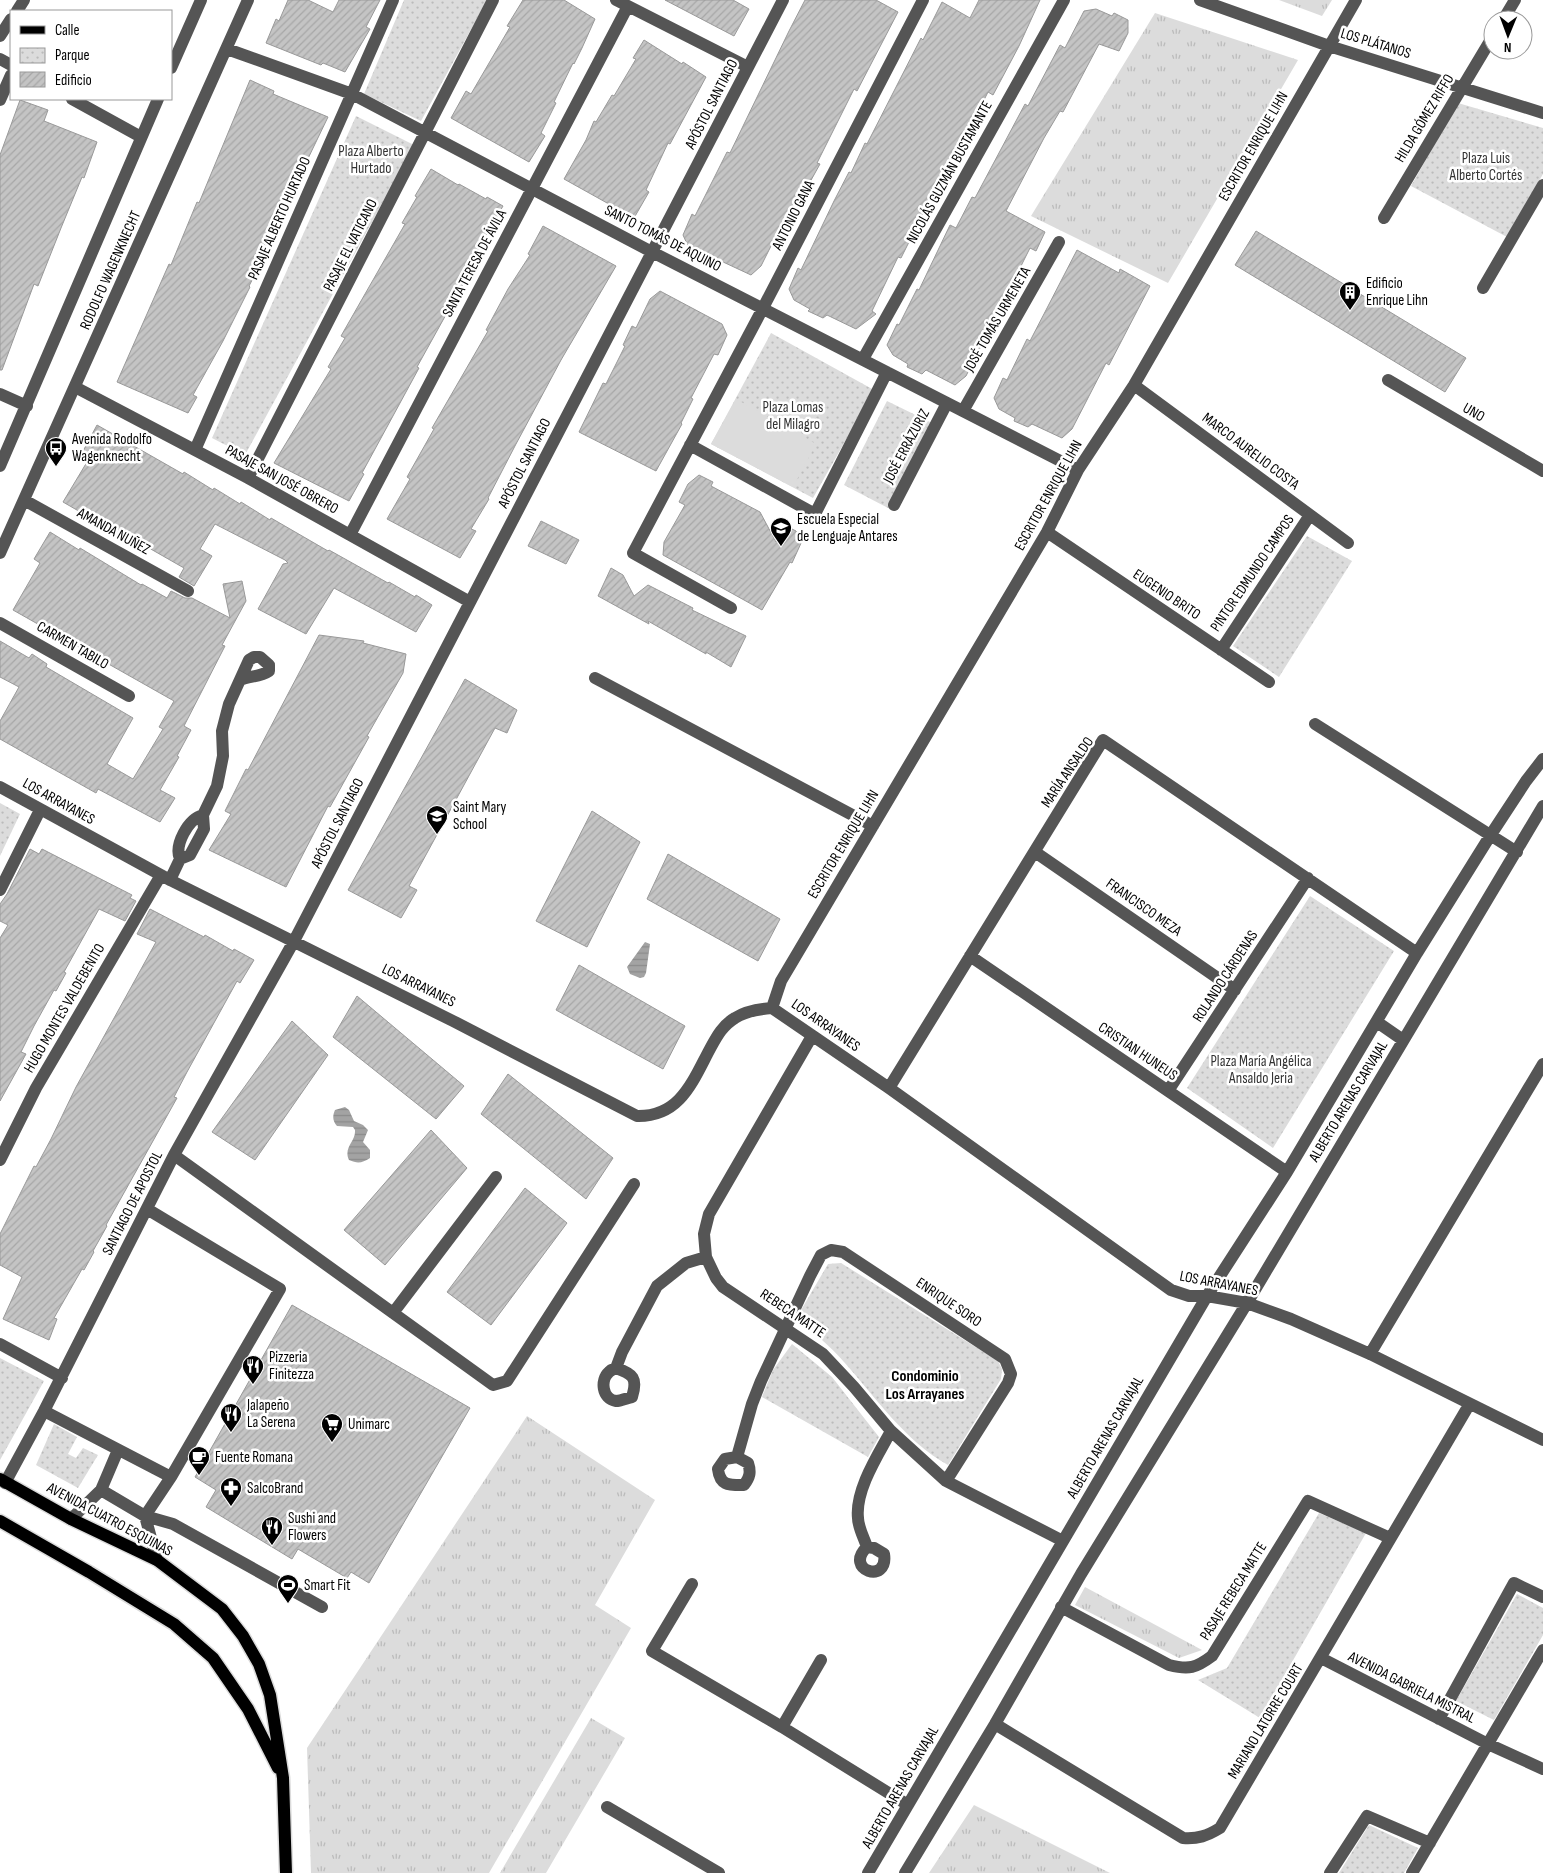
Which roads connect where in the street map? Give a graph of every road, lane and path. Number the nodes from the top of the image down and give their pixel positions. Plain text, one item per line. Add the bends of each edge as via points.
1 (201, 0) edge
2 (248, 0) edge
3 (393, 0) edge
4 (493, 0) edge
5 (616, 0) edge
6 (783, 0) edge
7 (923, 0) edge
8 (1064, 0) edge
9 (1200, 0) edge
10 (1356, 0) edge
11 (628, 6) junction
12 (10, 21) edge
13 (0, 36) edge
14 (1329, 46) junction
15 (227, 49) junction
16 (1483, 53) edge
17 (172, 66) edge
18 (748, 67) junction
19 (10, 77) edge
20 (1462, 88) junction
21 (352, 94) junction
22 (0, 100) edge
23 (74, 100) edge
24 (158, 100) edge
25 (1543, 113) edge
26 (426, 132) junction
27 (142, 137) junction
28 (1543, 184) edge
29 (532, 188) junction
30 (1384, 218) dead end
31 (1059, 242) dead end
32 (652, 252) junction
33 (1483, 288) dead end
34 (763, 308) junction
35 (863, 359) junction
36 (887, 372) junction
37 (1388, 380) dead end
38 (1134, 385) junction
39 (76, 387) junction
40 (0, 394) edge
41 (947, 403) junction
42 (26, 406) junction
43 (964, 411) junction
44 (690, 445) junction
45 (195, 450) junction
46 (0, 466) edge
47 (1078, 470) junction
48 (1543, 471) edge
49 (248, 478) junction
50 (24, 500) junction
51 (894, 505) dead end
52 (1310, 515) junction
53 (1047, 532) junction
54 (350, 535) junction
55 (1348, 543) dead end
56 (0, 553) edge
57 (188, 591) dead end
58 (470, 602) junction
59 (731, 608) dead end
60 (0, 623) edge
61 (1221, 650) junction
62 (595, 678) dead end
63 (240, 680) dead end
64 (1269, 682) dead end
65 (129, 696) dead end
66 (1315, 724) dead end
67 (1543, 759) edge
68 (0, 787) edge
69 (1543, 808) edge
70 (40, 810) junction
71 (873, 826) junction
72 (1490, 836) junction
73 (1035, 852) junction
74 (1517, 852) junction
75 (165, 877) junction
76 (1308, 878) junction
77 (0, 890) edge
78 (294, 941) junction
79 (1417, 953) junction
80 (970, 956) junction
81 (1235, 990) junction
82 (772, 1008) junction
83 (1377, 1022) junction
84 (812, 1036) junction
85 (1403, 1040) junction
86 (1543, 1064) edge
87 (889, 1088) junction
88 (1168, 1091) junction
89 (174, 1155) junction
90 (0, 1160) edge
91 (1287, 1172) junction
92 (496, 1177) dead end
93 (634, 1184) dead end
94 (147, 1209) junction
95 (706, 1257) junction
96 (1207, 1296) junction
97 (1247, 1302) junction
98 (393, 1313) junction
99 (786, 1328) junction
100 (0, 1344) edge
101 (1370, 1354) junction
102 (616, 1368) dead end
103 (62, 1378) junction
104 (1470, 1405) junction
105 (44, 1411) junction
106 (890, 1431) junction
107 (1543, 1440) edge
108 (118, 1450) junction
109 (737, 1457) dead end
110 (171, 1477) junction
111 (3, 1481) edge
112 (946, 1481) junction
113 (101, 1490) junction
114 (145, 1516) junction
115 (71, 1519) junction
116 (0, 1521) edge
117 (1390, 1538) junction
118 (1063, 1541) junction
119 (868, 1548) dead end
120 (157, 1560) junction
121 (692, 1584) dead end
122 (1543, 1597) edge
123 (322, 1607) dead end
124 (1061, 1607) junction
125 (1543, 1650) edge
126 (1321, 1658) junction
127 (821, 1660) dead end
128 (1439, 1719) junction
129 (995, 1724) junction
130 (782, 1727) junction
131 (1488, 1744) junction
132 (1543, 1769) edge
133 (283, 1778) junction
134 (908, 1805) junction
135 (607, 1807) dead end
136 (1430, 1843) junction
137 (286, 1873) edge
138 (719, 1873) edge
139 (868, 1873) edge
140 (905, 1873) edge
141 (1330, 1873) edge
142 (1412, 1873) edge

1 - 17 street
2 - 15 street, RODOLFO WAGENKNECHT
3 - 21 street, PASAJE ALBERTO HURTADO
4 - 26 street, PASAJE EL VATICANO
5 - 11 street
6 - 18 street, APÓSTOL SANTIAGO
7 - 34 street, ANTONIO GANA
8 - 35 street, NICOLÁS GUZMÁN BUSTAMANTE
9 - 14 street, LOS PLÁTANOS
10 - 14 street, ESCRITOR ENRIQUE LIHN
11 - 18 street
11 - 29 street, SANTA TERESA DE ÁVILA
12 - 13 street
14 - 20 street, LOS PLÁTANOS
14 - 38 street, ESCRITOR ENRIQUE LIHN
15 - 21 street, SANTO TOMÁS DE AQUINO
15 - 39 street, RODOLFO WAGENKNECHT
16 - 20 street, HILDA GÓMEZ RIFFO
18 - 32 street, APÓSTOL SANTIAGO
19 - 22 street
20 - 25 street, LOS PLÁTANOS
20 - 30 street, HILDA GÓMEZ RIFFO
21 - 26 street, SANTO TOMÁS DE AQUINO
21 - 45 street, PASAJE ALBERTO HURTADO
23 - 27 street
24 - 27 street, RODOLFO WAGENKNECHT
26 - 29 street, SANTO TOMÁS DE AQUINO
26 - 49 street, PASAJE EL VATICANO
27 - 42 street, RODOLFO WAGENKNECHT
28 - 33 street
29 - 32 street, SANTO TOMÁS DE AQUINO
29 - 54 street, SANTA TERESA DE ÁVILA
31 - 43 street, JOSÉ TOMÁS URMENETA
32 - 34 street, SANTO TOMÁS DE AQUINO
32 - 58 street, APÓSTOL SANTIAGO
34 - 35 street, SANTO TOMÁS DE AQUINO
34 - 44 street, ANTONIO GANA
35 - 36 street, SANTO TOMÁS DE AQUINO
36 - 41 street, SANTO TOMÁS DE AQUINO
36 - 44 street via 815,514
37 - 48 street, UNO
38 - 47 street, ESCRITOR ENRIQUE LIHN
38 - 52 street, MARCO AURELIO COSTA
39 - 45 street, PASAJE SAN JOSÉ OBRERO
39 - 50 street, RODOLFO WAGENKNECHT
40 - 42 street
41 - 43 street, SANTO TOMÁS DE AQUINO
41 - 51 street, JOSÉ ERRÁZURIZ
42 - 46 street, RODOLFO WAGENKNECHT
43 - 47 street, SANTO TOMÁS DE AQUINO
44 - 59 street, ANTONIO GANA via 633,553
45 - 49 street, PASAJE SAN JOSÉ OBRERO
47 - 53 street, ESCRITOR ENRIQUE LIHN
49 - 54 street, PASAJE SAN JOSÉ OBRERO
50 - 56 street, RODOLFO WAGENKNECHT
50 - 57 street, AMANDA NUÑEZ
52 - 55 street, MARCO AURELIO COSTA
52 - 61 street, PINTOR EDMUNDO CAMPOS
53 - 61 street, EUGENIO BRITO
53 - 71 street, ESCRITOR ENRIQUE LIHN
54 - 58 street, PASAJE SAN JOSÉ OBRERO
58 - 78 street, APÓSTOL SANTIAGO
60 - 65 street, CARMEN TABILO
61 - 64 street, EUGENIO BRITO
62 - 71 street
63 - 75 street, HUGO MONTES VALDEBENITO via 222,731 223,756 217,786 203,815 204,829 190,855 180,860
66 - 72 street
67 - 72 street, ALBERTO ARENAS CARVAJAL
68 - 70 street, LOS ARRAYANES
69 - 74 street, ALBERTO ARENAS CARVAJAL
70 - 75 street, LOS ARRAYANES
70 - 77 street
71 - 82 street, ESCRITOR ENRIQUE LIHN via 781,981
72 - 74 street
72 - 79 street, ALBERTO ARENAS CARVAJAL
73 - 76 street, MARÍA ANSALDO via 1104,740
73 - 80 street, MARÍA ANSALDO
73 - 81 street, FRANCISCO MEZA
74 - 85 street, ALBERTO ARENAS CARVAJAL
75 - 78 street, LOS ARRAYANES
75 - 90 street, HUGO MONTES VALDEBENITO via 36,1088
76 - 79 street, MARÍA ANSALDO
76 - 81 street, ROLANDO CÁRDENAS
78 - 82 street, LOS ARRAYANES via 638,1116 652,1117 684,1097 720,1030 734,1018 752,1010
78 - 89 street, SANTIAGO DE APOSTOL
79 - 83 street, ALBERTO ARENAS CARVAJAL
80 - 87 street, MARÍA ANSALDO
80 - 88 street, CRISTIAN HUNEUS
81 - 88 street, ROLANDO CÁRDENAS
82 - 84 street, LOS ARRAYANES
83 - 85 street, ALBERTO ARENAS CARVAJAL
83 - 91 street, ALBERTO ARENAS CARVAJAL
84 - 87 street, LOS ARRAYANES
84 - 95 street, REBECA MATTE via 709,1214 704,1234
85 - 97 street, ALBERTO ARENAS CARVAJAL
86 - 101 street
87 - 96 street, LOS ARRAYANES via 1171,1290 1189,1296
88 - 91 street, CRISTIAN HUNEUS
89 - 94 street, SANTIAGO DE APOSTOL
89 - 98 street
91 - 96 street, ALBERTO ARENAS CARVAJAL
92 - 98 street
93 - 98 street via 507,1381 493,1385
94 - 103 street, SANTIAGO DE APOSTOL
94 - 110 street via 280,1289
95 - 99 street, REBECA MATTE via 723,1286
95 - 102 street via 686,1263 657,1286
96 - 97 street, LOS ARRAYANES
96 - 118 street, ALBERTO ARENAS CARVAJAL
97 - 101 street, LOS ARRAYANES
97 - 124 street, ALBERTO ARENAS CARVAJAL
99 - 106 street, REBECA MATTE via 823,1354
99 - 109 street, ENRIQUE SORO via 752,1404
99 - 112 street, ENRIQUE SORO via 821,1255 832,1250 843,1252 1005,1359 1011,1374 1008,1383
100 - 103 street
101 - 104 street, LOS ARRAYANES
103 - 105 street, SANTIAGO DE APOSTOL
104 - 107 street, LOS ARRAYANES
104 - 117 street, MARIANO LATORRE COURT
105 - 108 street
105 - 111 street, SANTIAGO DE APOSTOL
106 - 112 street, REBECA MATTE
106 - 119 street via 870,1469 860,1498 858,1518
108 - 110 street
108 - 113 street
110 - 114 street
111 - 115 main road, AVENIDA CUATRO ESQUINAS
112 - 118 street, REBECA MATTE
113 - 114 street
113 - 115 street
114 - 120 street
114 - 123 street via 173,1524
115 - 120 main road, AVENIDA CUATRO ESQUINAS
116 - 133 main road, AVENIDA CUATRO ESQUINAS via 174,1624 213,1658 248,1709
117 - 124 street, PASAJE REBECA MATTE via 1308,1501 1212,1656 1200,1665 1184,1669 1169,1665
117 - 126 street, MARIANO LATORRE COURT
118 - 134 street, ALBERTO ARENAS CARVAJAL
120 - 133 main road, AVENIDA CUATRO ESQUINAS via 222,1609 243,1636 259,1664 270,1695
121 - 130 street via 652,1651
122 - 128 street via 1514,1583
124 - 129 street, ALBERTO ARENAS CARVAJAL
125 - 131 street
126 - 128 street, AVENIDA GABRIELA MISTRAL
126 - 129 street, MARIANO LATORRE COURT via 1220,1828 1196,1839 1183,1838
127 - 130 street
128 - 131 street, AVENIDA GABRIELA MISTRAL
129 - 140 street, ALBERTO ARENAS CARVAJAL
130 - 134 street
131 - 132 street, AVENIDA GABRIELA MISTRAL
131 - 136 street
133 - 137 main road, AVENIDA CUATRO ESQUINAS
134 - 139 street, ALBERTO ARENAS CARVAJAL
135 - 138 street
136 - 141 street via 1367,1816
136 - 142 street

